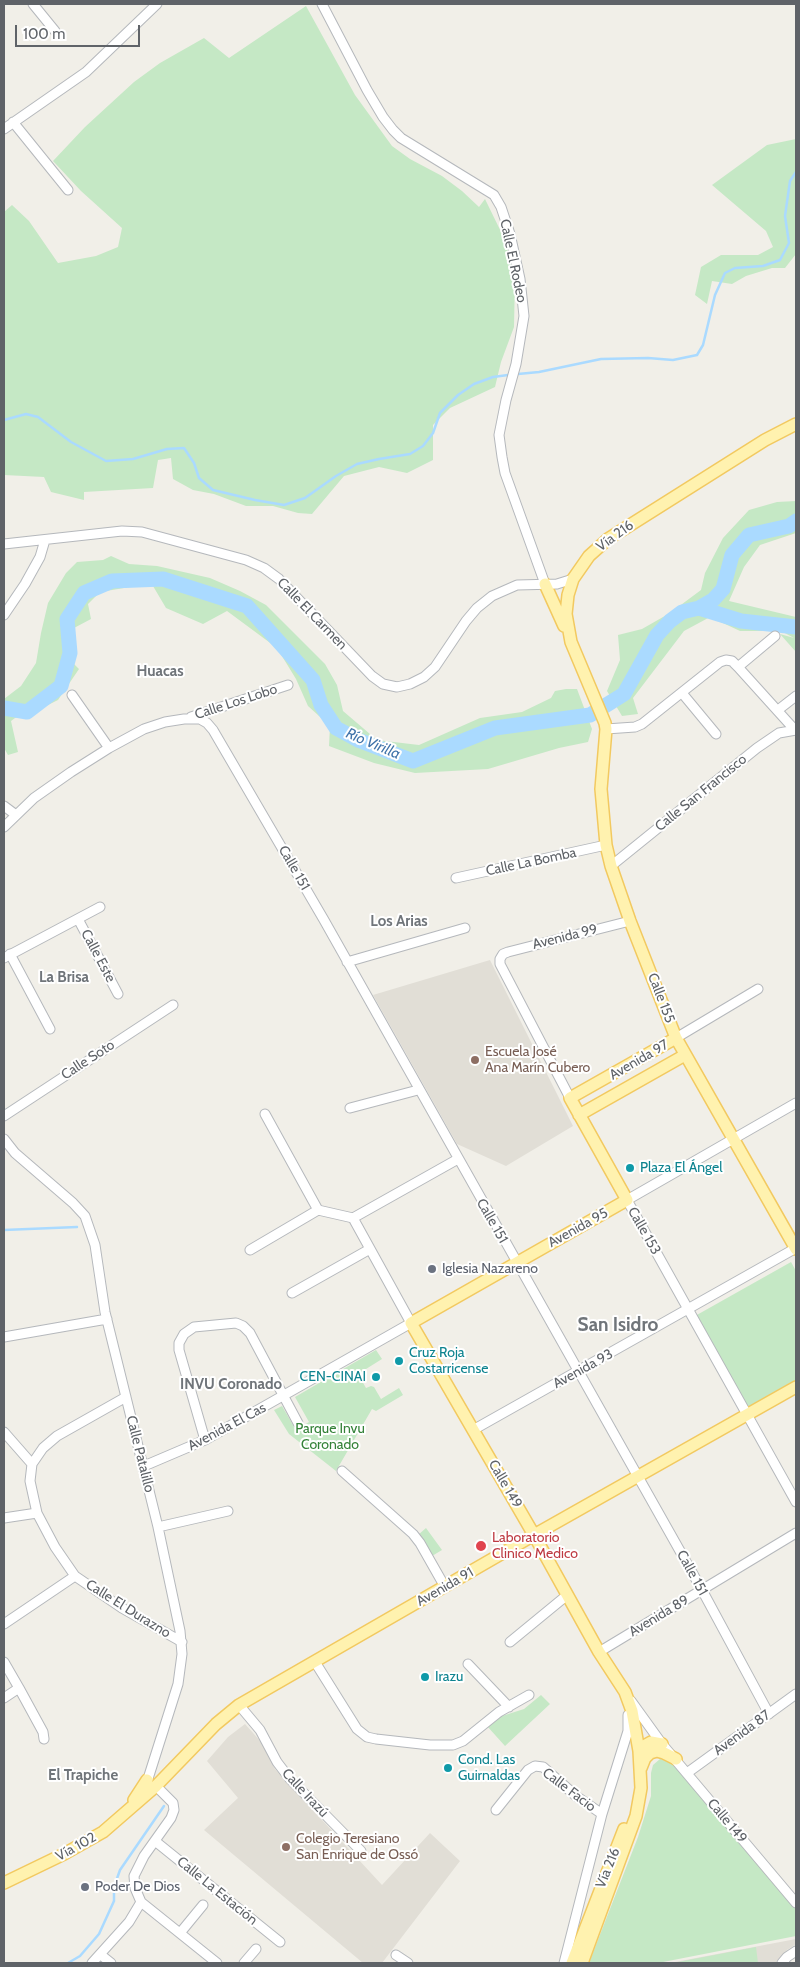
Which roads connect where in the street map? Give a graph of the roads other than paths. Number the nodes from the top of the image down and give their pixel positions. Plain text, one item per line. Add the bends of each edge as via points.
1 (33, 4) edge
2 (157, 4) edge
3 (322, 4) edge
4 (55, 31) dead end
5 (13, 122) junction
6 (4, 129) edge
7 (68, 190) dead end
8 (796, 424) edge
9 (45, 540) junction
10 (4, 544) edge
11 (573, 579) junction
12 (545, 584) junction
13 (4, 615) edge
14 (775, 636) dead end
15 (571, 642) junction
16 (738, 666) junction
17 (288, 684) dead end
18 (682, 693) junction
19 (72, 695) dead end
20 (796, 696) edge
21 (778, 710) junction
22 (184, 719) junction
23 (606, 726) junction
24 (795, 730) edge
25 (716, 734) dead end
26 (109, 748) junction
27 (4, 806) edge
28 (16, 815) junction
29 (4, 827) edge
30 (606, 846) junction
31 (611, 866) junction
32 (456, 878) dead end
33 (100, 907) dead end
34 (78, 918) junction
35 (630, 921) junction
36 (466, 928) dead end
37 (7, 956) edge
38 (501, 956) joint
39 (347, 962) junction
40 (758, 989) dead end
41 (118, 994) dead end
42 (173, 1005) dead end
43 (50, 1028) dead end
44 (676, 1038) junction
45 (685, 1055) junction
46 (418, 1090) junction
47 (570, 1098) junction
48 (796, 1102) edge
49 (350, 1108) dead end
50 (265, 1114) dead end
51 (579, 1115) junction
52 (4, 1116) edge
53 (734, 1138) junction
54 (4, 1139) edge
55 (458, 1159) junction
56 (627, 1200) junction
57 (318, 1210) junction
58 (353, 1218) junction
59 (796, 1248) edge
60 (370, 1249) junction
61 (250, 1250) dead end
62 (516, 1262) junction
63 (292, 1293) dead end
64 (688, 1309) junction
65 (107, 1319) junction
66 (411, 1323) junction
67 (4, 1337) edge
68 (579, 1371) junction
69 (796, 1387) edge
70 (126, 1397) junction
71 (283, 1397) junction
72 (746, 1415) junction
73 (298, 1423) dead end
74 (473, 1430) junction
75 (4, 1432) edge
76 (205, 1440) junction
77 (32, 1464) junction
78 (144, 1466) junction
79 (342, 1471) dead end
80 (637, 1476) junction
81 (796, 1502) edge
82 (228, 1511) dead end
83 (37, 1513) junction
84 (4, 1518) edge
85 (158, 1527) junction
86 (796, 1533) edge
87 (534, 1535) junction
88 (75, 1576) junction
89 (444, 1587) junction
90 (702, 1590) junction
91 (566, 1596) junction
92 (4, 1624) edge
93 (182, 1642) junction
94 (510, 1642) dead end
95 (599, 1652) junction
96 (4, 1662) edge
97 (315, 1662) junction
98 (468, 1664) dead end
99 (19, 1688) junction
100 (625, 1692) junction
101 (796, 1694) edge
102 (529, 1695) dead end
103 (4, 1698) edge
104 (239, 1705) junction
105 (508, 1707) junction
106 (769, 1714) junction
107 (44, 1739) dead end
108 (662, 1744) junction
109 (639, 1751) junction
110 (676, 1759) junction
111 (640, 1772) junction
112 (687, 1773) junction
113 (151, 1783) junction
114 (141, 1799) joint
115 (496, 1810) dead end
116 (602, 1814) junction
117 (119, 1818) junction
118 (155, 1841) junction
119 (361, 1851) dead end
120 (4, 1883) edge
121 (141, 1902) junction
122 (796, 1903) edge
123 (203, 1905) dead end
124 (180, 1933) junction
125 (280, 1942) dead end
126 (256, 1949) dead end
127 (796, 1951) edge
128 (101, 1955) junction
129 (396, 1955) dead end
130 (92, 1963) edge
131 (111, 1963) edge
132 (217, 1963) edge
133 (244, 1963) edge
134 (408, 1963) edge
135 (564, 1963) edge
136 (572, 1963) edge
137 (582, 1963) edge
138 (782, 1963) edge

1 - 4 street
2 - 5 street via 86,72
3 - 12 street, Calle El Rodeo via 367,90 393,130 494,195 501,207 520,279 524,316 499,435 505,473
5 - 6 street
5 - 7 street
8 - 11 main road, Vía 216 via 765,440 608,539 589,556
9 - 10 street, Calle El Carmen
9 - 12 street, Calle El Carmen via 122,531 142,532 246,560 279,579 372,676 383,684 397,687 424,677 435,667 466,621 492,596 517,585
9 - 13 street via 40,557
11 - 12 street, Calle El Carmen
11 - 15 main road, Vía 216 via 566,614
12 - 15 main road
14 - 16 street
15 - 23 main road, Vía 216
16 - 18 street via 726,660
16 - 21 street
17 - 22 street, Calle Los Lobo
18 - 23 street via 642,724 635,727
18 - 25 street
19 - 26 street
20 - 21 street
21 - 24 street
22 - 26 street, Calle Los Lobo via 144,729
22 - 39 street, Calle 151 via 200,720 213,730
23 - 30 main road, Calle 155 via 601,788
24 - 31 street, Calle San Francisco via 779,733 757,748
26 - 28 street, Calle Los Lobo via 34,798
27 - 28 street
28 - 29 street, Calle Los Lobo
30 - 31 main road, Calle 155
30 - 32 street, Calle La Bomba
31 - 35 main road, Calle 155
33 - 34 street
34 - 37 street
34 - 41 street, Calle Este
35 - 38 street, Avenida 99
35 - 44 main road, Calle 155
36 - 39 street
37 - 43 street
38 - 47 street, Calle 153 via 500,964
39 - 46 street, Calle 151
40 - 44 street, Avenida 97
42 - 52 street, Calle Soto
44 - 45 main road, Calle 155
44 - 47 main road, Avenida 97
45 - 51 main road, Avenida 97
45 - 53 main road, Calle 155
46 - 49 street
46 - 55 street, Calle 151
47 - 51 main road, Calle 153
48 - 53 street, Avenida 95
50 - 57 street
51 - 56 main road, Calle 153
53 - 56 street, Avenida 95
53 - 59 main road, Calle 155
54 - 65 street, Calle Patalillo via 15,1153 85,1216 95,1245
55 - 58 street
55 - 62 street, Calle 151
56 - 62 main road, Avenida 95
56 - 64 street, Calle 153
57 - 58 street
57 - 61 street
58 - 60 street, Calle 149
59 - 64 street, Avenida 93
60 - 63 street
60 - 66 street, Calle 149
62 - 66 main road, Avenida 95
62 - 68 street, Calle 151
64 - 68 street, Avenida 93
64 - 72 street, Calle 153
65 - 67 street
65 - 70 street, Calle Patalillo
66 - 71 street, Avenida El Cas
66 - 74 main road, Calle 149
68 - 74 street, Avenida 93
68 - 80 street, Calle 151
69 - 72 main road, Avenida 91
70 - 77 street via 57,1436
70 - 78 street, Calle Patalillo
71 - 73 street
71 - 76 street, Avenida El Cas
71 - 76 street via 250,1333 243,1326 236,1323 194,1327 184,1334 179,1350
72 - 80 main road, Avenida 91
72 - 81 street, Calle 153
74 - 87 main road, Calle 149
75 - 77 street
76 - 78 street, Avenida El Cas
77 - 83 street, Calle El Durazno via 30,1481
78 - 85 street, Calle Patalillo
79 - 89 street via 413,1534
80 - 87 main road, Avenida 91
80 - 90 street, Calle 151
82 - 85 street
83 - 84 street
83 - 88 street, Calle El Durazno
85 - 93 street, Calle Patalillo
86 - 90 street, Avenida 89
87 - 89 main road, Avenida 91
87 - 91 main road, Calle 149
88 - 92 street
88 - 93 street, Calle El Durazno via 122,1608
89 - 97 main road, Avenida 91
90 - 95 street, Avenida 89
90 - 106 street, Calle 151
91 - 94 street
91 - 95 main road, Calle 149
93 - 113 street, Calle Patalillo via 178,1684
95 - 100 main road, Calle 149
96 - 99 street
97 - 104 main road, Avenida 91
97 - 105 street via 344,1711 367,1737 453,1745
98 - 105 street
99 - 103 street
99 - 107 street
100 - 108 street, Calle 149
100 - 109 main road, Vía 216 via 635,1720
100 - 116 street via 628,1731
101 - 106 street, Avenida 87
102 - 105 street
104 - 113 main road, Avenida 91
104 - 119 street, Calle Irazú via 260,1730 290,1779
106 - 112 street, Avenida 87
108 - 109 main road via 651,1742
108 - 110 street, Calle 149
109 - 111 main road, Vía 216
110 - 111 main road via 657,1751 650,1753
110 - 112 street, Calle 149
111 - 136 main road, Vía 216 via 629,1814
111 - 137 main road, Vía 216 via 636,1816
112 - 122 street, Calle 149
113 - 114 main road, Avenida 91
113 - 117 main road
113 - 118 street via 173,1804 174,1810
114 - 117 main road, Vía 102
115 - 116 street, Calle Facio via 528,1770 535,1766 542,1767
116 - 135 street
117 - 120 main road, Vía 102 via 103,1832
118 - 121 street via 134,1876
118 - 125 street, Calle La Estación
121 - 124 street
121 - 128 street
123 - 124 street
124 - 132 street
126 - 133 street
127 - 138 street
128 - 130 street
128 - 131 street
129 - 134 street

